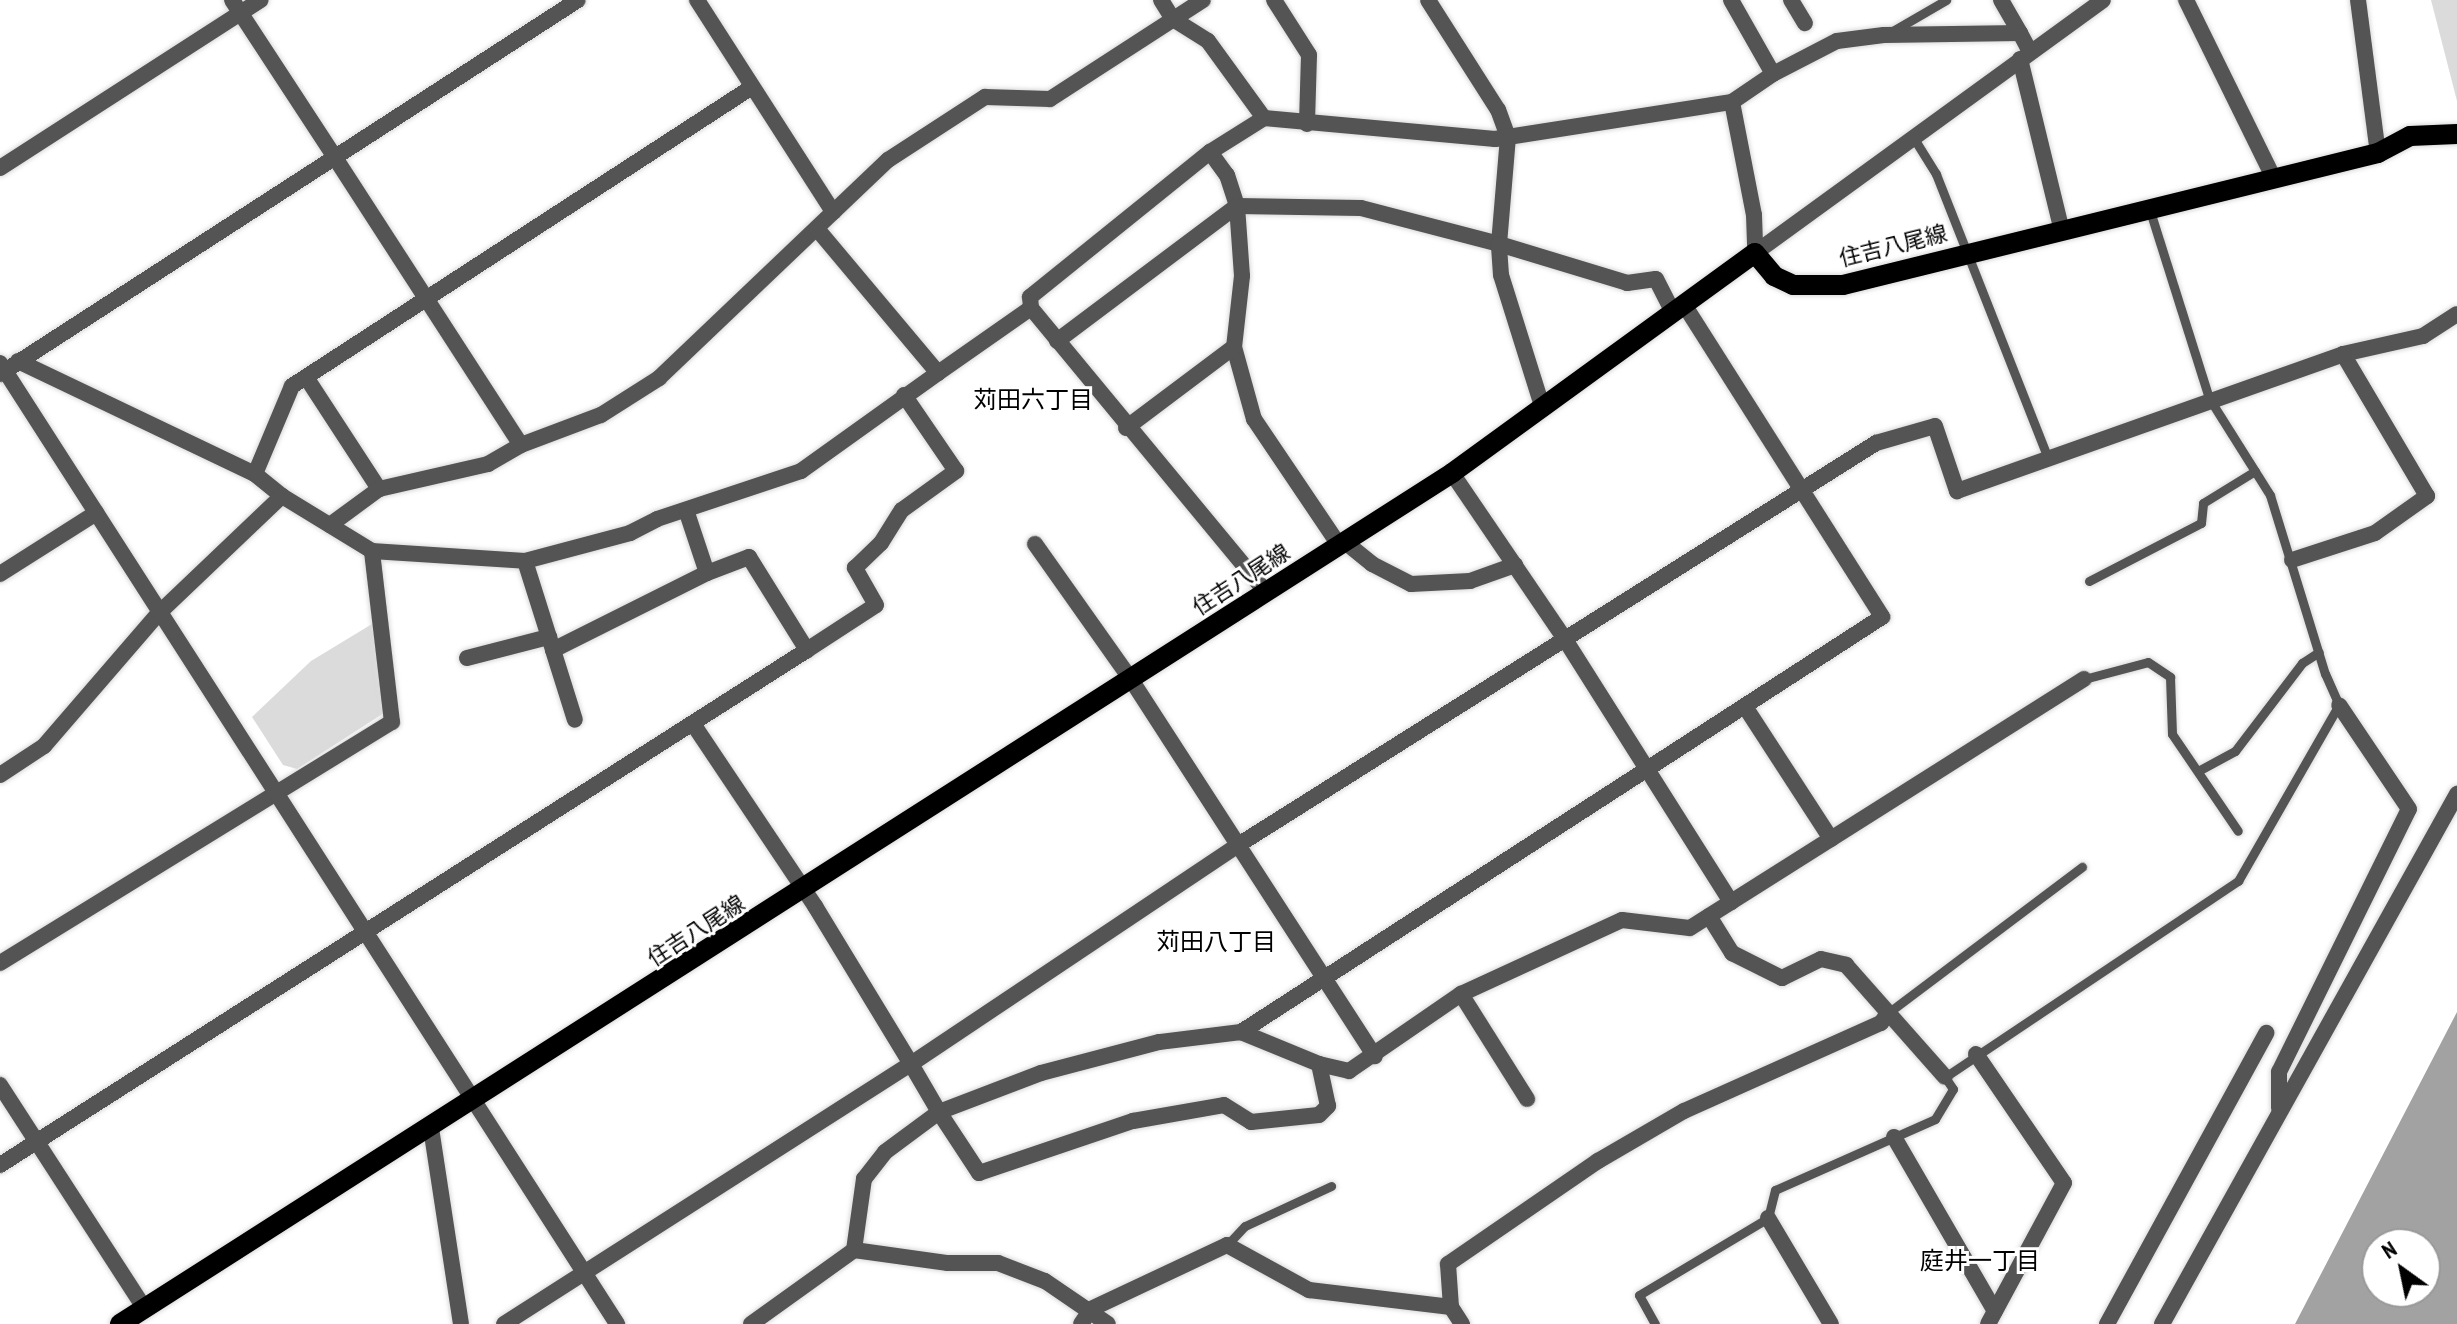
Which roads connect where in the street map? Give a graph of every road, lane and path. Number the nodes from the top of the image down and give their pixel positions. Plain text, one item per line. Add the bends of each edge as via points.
1 (261, 0) edge
2 (578, 0) edge
3 (697, 0) edge
4 (1161, 0) edge
5 (1203, 0) edge
6 (1274, 0) edge
7 (1428, 0) edge
8 (1731, 0) edge
9 (1791, 0) edge
10 (1946, 0) edge
11 (2001, 0) edge
12 (2103, 0) edge
13 (2186, 0) edge
14 (2358, 0) edge
15 (236, 7) edge
16 (1173, 19) junction
17 (1805, 23) dead end
18 (2020, 33) junction
19 (1884, 35) junction
20 (2025, 56) junction
21 (1773, 74) junction
22 (752, 87) junction
23 (1732, 102) junction
24 (1264, 118) junction
25 (1307, 124) junction
26 (2457, 134) edge
27 (1508, 137) junction
28 (1913, 137) junction
29 (1210, 152) junction
30 (2378, 153) junction
31 (334, 156) junction
32 (0, 168) edge
33 (2274, 179) junction
34 (1237, 206) junction
35 (2150, 211) junction
36 (833, 212) junction
37 (817, 229) junction
38 (2062, 231) junction
39 (1499, 244) junction
40 (1755, 253) junction
41 (1965, 253) junction
42 (427, 301) junction
43 (1031, 308) junction
44 (1680, 310) junction
45 (2457, 314) edge
46 (1057, 341) junction
47 (1234, 347) junction
48 (2343, 354) junction
49 (6, 367) edge
50 (938, 373) junction
51 (306, 377) junction
52 (904, 395) junction
53 (2209, 398) junction
54 (1543, 409) junction
55 (1126, 428) junction
56 (521, 445) junction
57 (2048, 459) junction
58 (2255, 471) junction
59 (1452, 473) junction
60 (255, 474) junction
61 (379, 489) junction
62 (1802, 492) junction
63 (282, 496) junction
64 (96, 513) junction
65 (687, 513) junction
66 (330, 525) junction
67 (1035, 544) dead end
68 (1342, 544) junction
69 (372, 551) junction
70 (2292, 560) junction
71 (525, 561) junction
72 (1515, 565) junction
73 (707, 573) junction
74 (0, 574) edge
75 (2089, 581) dead end
76 (1266, 592) junction
77 (159, 613) junction
78 (1566, 641) junction
79 (551, 643) junction
80 (807, 650) junction
81 (2319, 652) junction
82 (467, 658) dead end
83 (2084, 679) joint
84 (1132, 681) junction
85 (2339, 705) junction
86 (1746, 708) junction
87 (575, 720) dead end
88 (694, 725) junction
89 (2198, 771) junction
90 (1649, 772) junction
91 (0, 775) edge
92 (277, 793) junction
93 (2457, 794) edge
94 (2238, 831) dead end
95 (1831, 839) junction
96 (1235, 847) junction
97 (2082, 867) dead end
98 (804, 890) junction
99 (1731, 902) junction
100 (1709, 916) junction
101 (366, 933) junction
102 (0, 963) edge
103 (1324, 979) junction
104 (1461, 994) junction
105 (1888, 1013) junction
106 (1241, 1032) junction
107 (2266, 1033) dead end
108 (1976, 1054) junction
109 (1375, 1056) junction
110 (911, 1064) junction
111 (1319, 1064) junction
112 (1945, 1077) junction
113 (0, 1085) edge
114 (1527, 1099) dead end
115 (474, 1101) junction
116 (2279, 1110) junction
117 (939, 1112) junction
118 (431, 1128) junction
119 (1894, 1137) junction
120 (37, 1141) junction
121 (0, 1165) edge
122 (1331, 1186) dead end
123 (1768, 1218) junction
124 (1227, 1245) junction
125 (854, 1250) junction
126 (586, 1275) junction
127 (1451, 1307) junction
128 (145, 1309) junction
129 (1091, 1309) junction
130 (1991, 1317) edge
131 (120, 1324) edge
132 (461, 1324) edge
133 (504, 1324) edge
134 (617, 1324) edge
135 (751, 1324) edge
136 (1081, 1324) edge
137 (1108, 1324) edge
138 (1462, 1324) edge
139 (1655, 1324) edge
140 (1831, 1324) edge
141 (2107, 1324) edge
142 (2162, 1324) edge

1 - 15 street
2 - 31 street
3 - 22 street
4 - 16 street
5 - 16 street
6 - 25 street via 1309,55
7 - 27 street via 1498,110
8 - 21 street
9 - 17 street
10 - 19 lane
11 - 18 street
12 - 20 street
13 - 33 street
14 - 30 street
15 - 31 street
15 - 32 street
16 - 24 street via 1208,41
16 - 36 street via 1050,99 985,97 888,160
18 - 19 street
18 - 20 street
19 - 21 street via 1837,41
20 - 28 street
20 - 38 street
21 - 23 street
22 - 36 street
22 - 42 street
23 - 27 street
23 - 40 street via 1754,215
24 - 25 street
24 - 29 street
25 - 27 street
26 - 30 main road, 住吉八尾線 via 2410,136
27 - 39 street
28 - 40 street
28 - 41 lane via 1936,174
29 - 34 street via 1227,175
29 - 43 street via 1030,297
30 - 33 main road, 住吉八尾線
31 - 42 street
31 - 49 street
33 - 35 main road, 住吉八尾線
34 - 39 street via 1361,208
34 - 46 street
34 - 47 street via 1242,276
35 - 38 main road, 住吉八尾線
35 - 53 lane
36 - 37 street
37 - 50 street
37 - 56 street via 659,378 601,415
38 - 41 main road, 住吉八尾線
39 - 44 street via 1627,283 1656,279
39 - 54 street via 1501,275
40 - 41 main road, 住吉八尾線 via 1774,276 1812,286 1843,285
40 - 44 main road, 住吉八尾線
41 - 57 lane
42 - 51 street
42 - 56 street
43 - 46 street
43 - 50 street
44 - 54 main road, 住吉八尾線
44 - 62 street
45 - 48 street via 2423,336
46 - 55 street
47 - 55 street
47 - 68 street via 1254,419
48 - 53 street
48 - 70 street via 2427,496 2375,533
49 - 60 street
49 - 64 street
50 - 52 street
51 - 60 street via 292,386
51 - 61 street
52 - 65 street via 801,471
52 - 80 street via 956,471 902,510 881,543 855,568 876,605
53 - 57 street
53 - 58 lane
54 - 59 main road, 住吉八尾線
55 - 76 street
56 - 61 street via 488,464
57 - 62 street via 1957,491 1935,426 1876,443
58 - 70 lane via 2270,495
58 - 75 lane via 2203,503 2201,523
59 - 68 main road, 住吉八尾線
59 - 72 street
60 - 63 street
61 - 66 street
62 - 78 street
62 - 86 street via 1882,617
63 - 66 street
63 - 77 street
64 - 74 street
64 - 77 street
65 - 71 street
65 - 73 street
66 - 69 street
67 - 84 street
68 - 72 street via 1411,584 1470,581
68 - 76 main road, 住吉八尾線
69 - 71 street
69 - 92 street via 392,722
70 - 81 lane
71 - 79 street
72 - 78 street
73 - 79 street
73 - 80 street via 749,557
76 - 84 main road, 住吉八尾線
77 - 91 street via 44,746
77 - 92 street
78 - 90 street
78 - 96 street
79 - 82 street
79 - 87 street
80 - 88 street
81 - 85 lane
81 - 89 lane via 2302,663 2235,751
83 - 89 lane via 2148,662 2170,677 2172,734
83 - 95 street
84 - 96 street
84 - 98 main road, 住吉八尾線
85 - 108 lane via 2238,881
85 - 116 street via 2409,809 2279,1072
86 - 90 street
86 - 95 street
88 - 98 street
88 - 101 street
89 - 94 lane
90 - 99 street
90 - 103 street
92 - 101 street
92 - 102 street
93 - 116 street
95 - 99 street
96 - 103 street
96 - 110 street
97 - 105 lane
98 - 110 street
98 - 115 main road, 住吉八尾線
99 - 100 street
100 - 104 street via 1690,928 1622,920
100 - 105 street via 1732,953 1782,978 1821,959 1846,965
101 - 115 street
101 - 120 street
103 - 106 street
103 - 109 street
104 - 109 street via 1418,1018
104 - 114 street
105 - 112 street
105 - 127 street via 1881,1023 1684,1111 1598,1161 1448,1264
106 - 111 street
106 - 117 street via 1159,1042 973,1095
107 - 141 street
108 - 112 lane
108 - 130 street via 2064,1183
109 - 111 street via 1349,1071
110 - 117 street
110 - 126 street
111 - 117 street via 1328,1106 1319,1115 1251,1122 1224,1105 1133,1121 979,1173
112 - 119 lane via 1953,1089 1935,1119
113 - 120 street
115 - 118 main road, 住吉八尾線
115 - 126 street
116 - 142 street
117 - 125 street via 885,1152 864,1179
118 - 128 main road, 住吉八尾線
118 - 132 street
119 - 123 lane via 1775,1190
119 - 130 street
120 - 121 street
120 - 128 street
122 - 124 lane via 1245,1226
123 - 139 lane via 1639,1295
123 - 140 street
124 - 127 street via 1309,1290
124 - 129 street
125 - 129 street via 948,1263 998,1263 1045,1281
125 - 135 street
126 - 133 street
126 - 134 street
127 - 138 street
128 - 131 main road, 住吉八尾線
129 - 136 street
129 - 137 street

